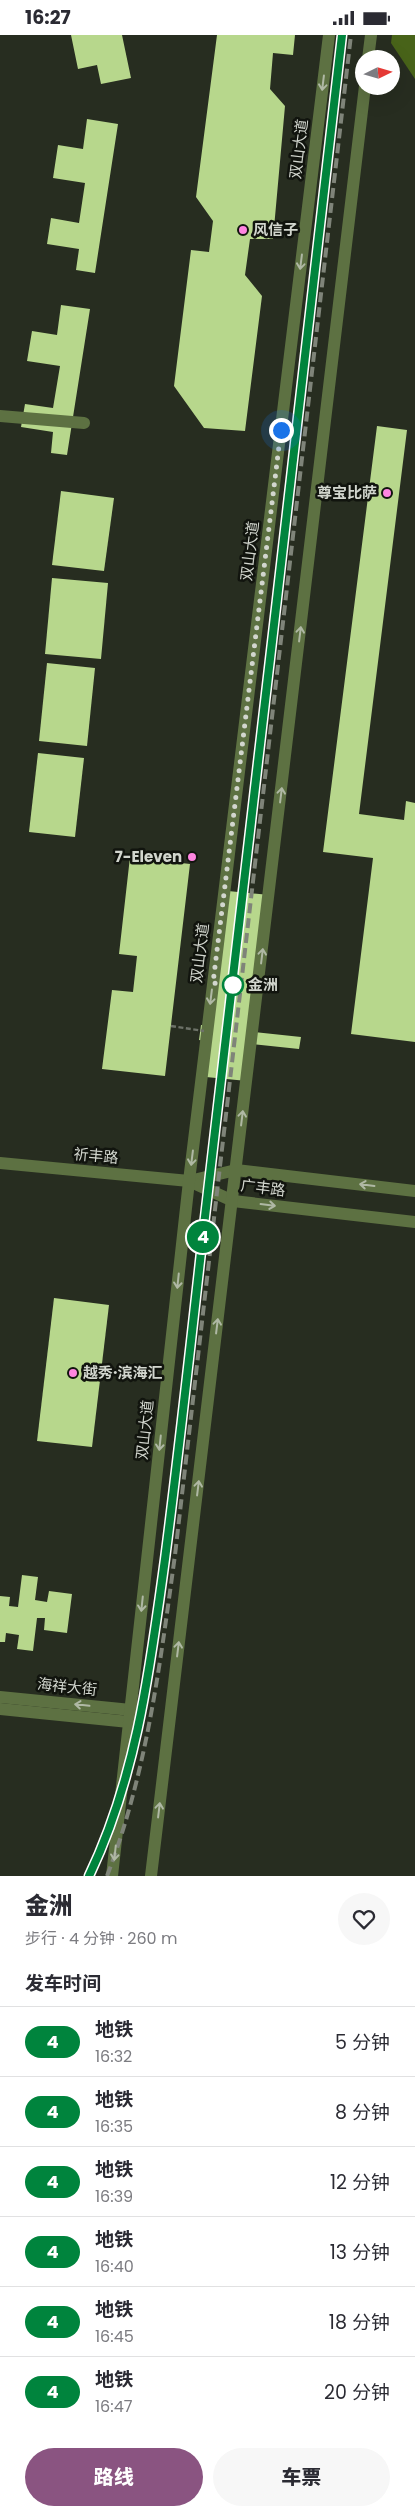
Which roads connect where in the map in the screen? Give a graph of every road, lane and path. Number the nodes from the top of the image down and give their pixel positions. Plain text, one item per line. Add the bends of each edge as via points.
1 (329, 35) edge
2 (371, 35) edge
3 (369, 50) edge
4 (364, 95) edge
5 (0, 416) edge
6 (84, 423) dead end
7 (171, 1026) dead end
8 (204, 1031) dead end
9 (0, 1163) edge
10 (236, 1170) junction
11 (189, 1181) junction
12 (415, 1191) edge
13 (233, 1201) junction
14 (415, 1222) edge
15 (0, 1697) edge
16 (0, 1709) edge
17 (130, 1716) junction
18 (112, 1876) edge
19 (151, 1876) edge

1 -> 11 street, 双山大道
2 - 3 street
10 -> 4 street
5 - 6 street
7 - 8 path, bridge
9 - 11 street, 祈丰路
10 - 11 street, 广丰路
12 -> 10 street, 广丰路
10 - 13 street
11 - 13 street, 广丰路
11 -> 17 street, 双山大道
13 -> 14 street, 广丰路
19 -> 13 street
17 -> 15 street, 海祥大街
16 - 17 street, 海祥大街
17 -> 18 street, 双山大道

